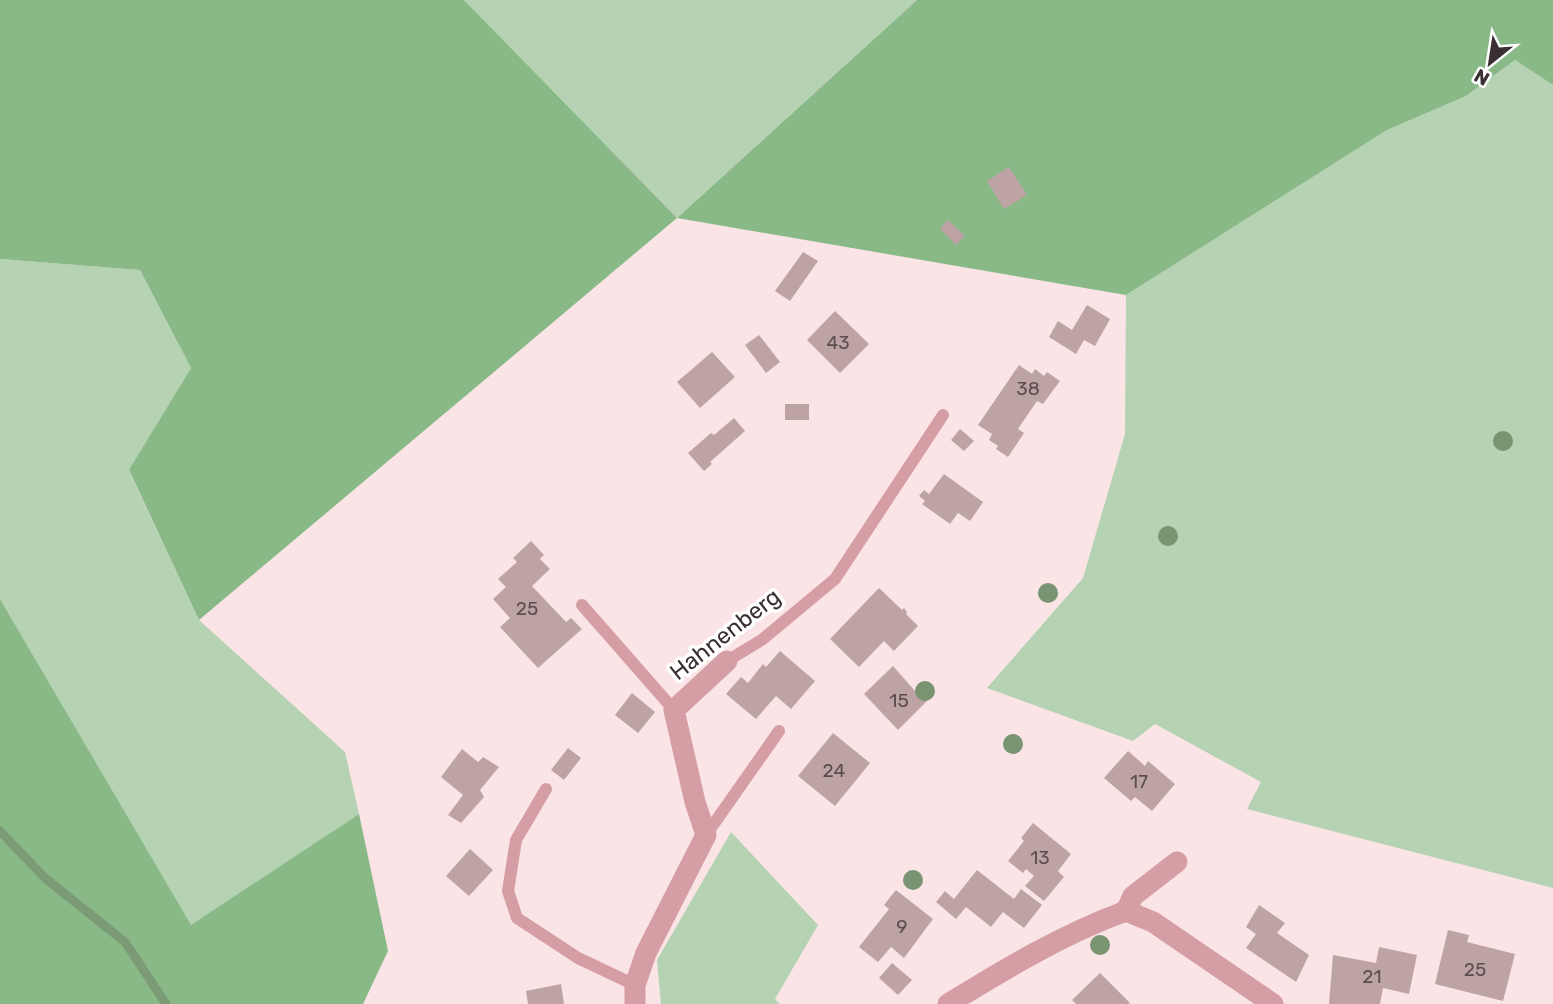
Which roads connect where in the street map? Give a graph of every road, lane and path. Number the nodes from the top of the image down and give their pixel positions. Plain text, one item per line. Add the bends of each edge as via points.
1 (943, 415) dead end
2 (582, 605) dead end
3 (727, 661) joint
4 (674, 710) junction
5 (779, 731) dead end
6 (546, 789) dead end
7 (706, 835) junction
8 (1177, 862) dead end
9 (1126, 911) junction
10 (635, 994) edge
11 (948, 1004) edge
12 (1273, 1004) edge

1 - 3 lane, Hahnenberg via 835,579 763,639
2 - 4 lane
3 - 4 street, Hahnenberg
4 - 7 street, Hahnenberg
5 - 7 lane
6 - 10 lane via 516,840 508,891 517,918
7 - 10 street via 646,953
8 - 9 street via 1133,896
9 - 11 street via 1056,942
9 - 12 street via 1153,922

